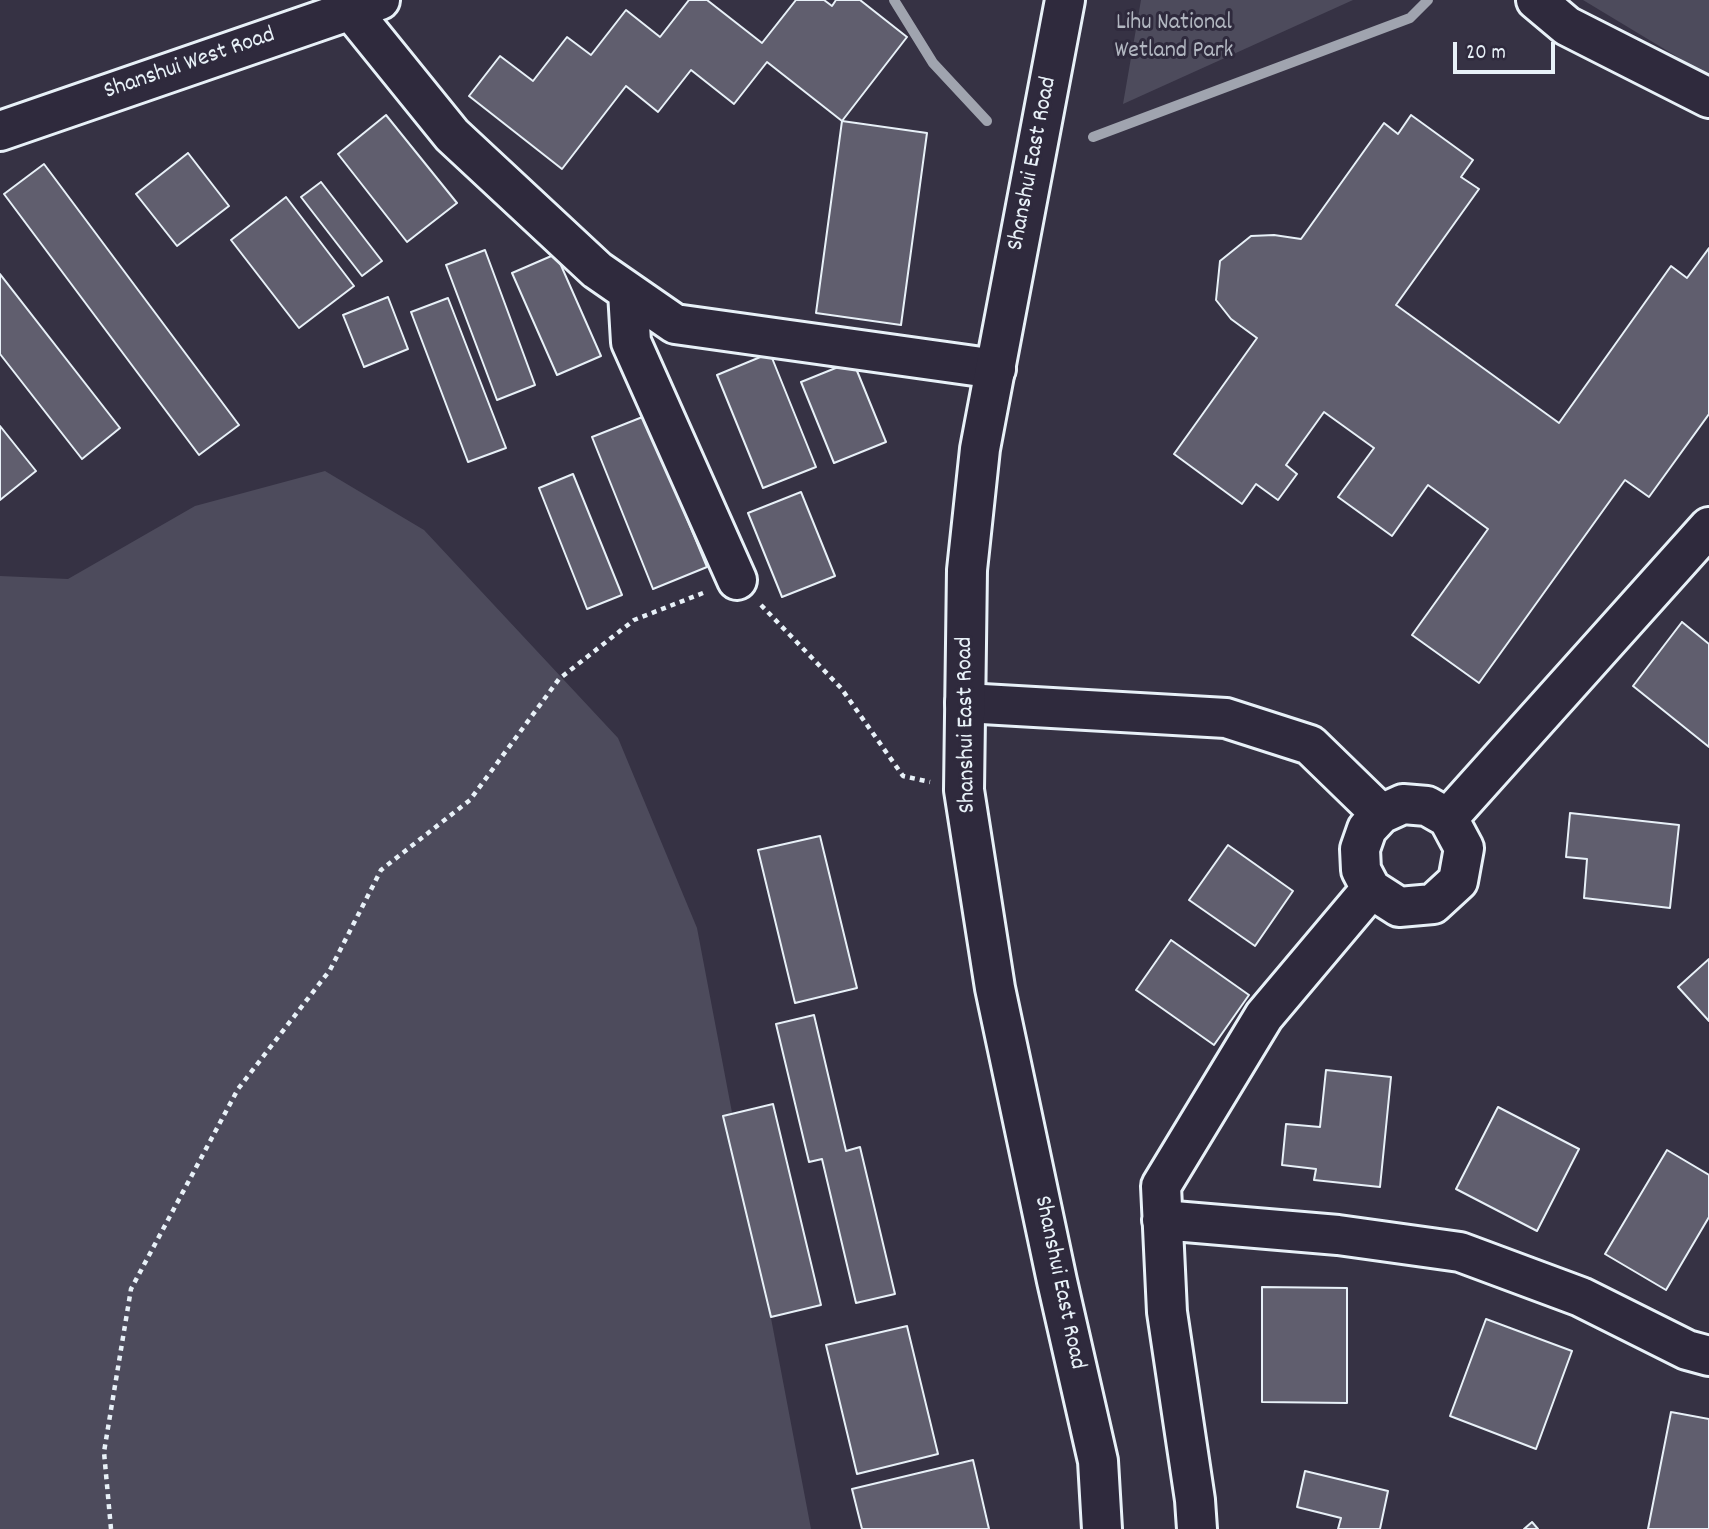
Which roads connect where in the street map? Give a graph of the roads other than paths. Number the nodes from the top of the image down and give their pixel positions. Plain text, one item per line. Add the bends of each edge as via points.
1 (1065, 0) edge
2 (1536, 0) edge
3 (365, 5) edge
4 (1709, 98) edge
5 (0, 131) edge
6 (628, 292) junction
7 (996, 369) junction
8 (1709, 527) edge
9 (737, 580) road end
10 (965, 703) junction
11 (1381, 814) junction
12 (1448, 818) junction
13 (1371, 889) junction
14 (1162, 1220) junction
15 (1709, 1356) edge
16 (1102, 1529) edge
17 (1197, 1529) edge

1 - 7 main road, Shanshui East Road
2 - 4 main road via 1567,26
3 - 5 main road, Shanshui West Road
3 - 6 main road via 452,135 597,270
6 - 7 main road via 675,324
6 - 9 main road via 631,342
7 - 10 main road, Shanshui East Road via 980,449 967,570
8 - 12 main road
10 - 11 main road via 1226,718 1310,745
10 - 16 main road, Shanshui East Road via 964,790 995,988 1098,1461
11 - 12 main road via 1403,804 1427,806
11 - 13 main road via 1367,829 1360,849 1361,870
12 - 13 main road via 1464,848 1458,881 1433,904 1399,907
13 - 14 main road via 1264,1016 1161,1186
14 - 15 main road via 1338,1235 1460,1252 1581,1297 1687,1350
14 - 17 main road via 1167,1312

